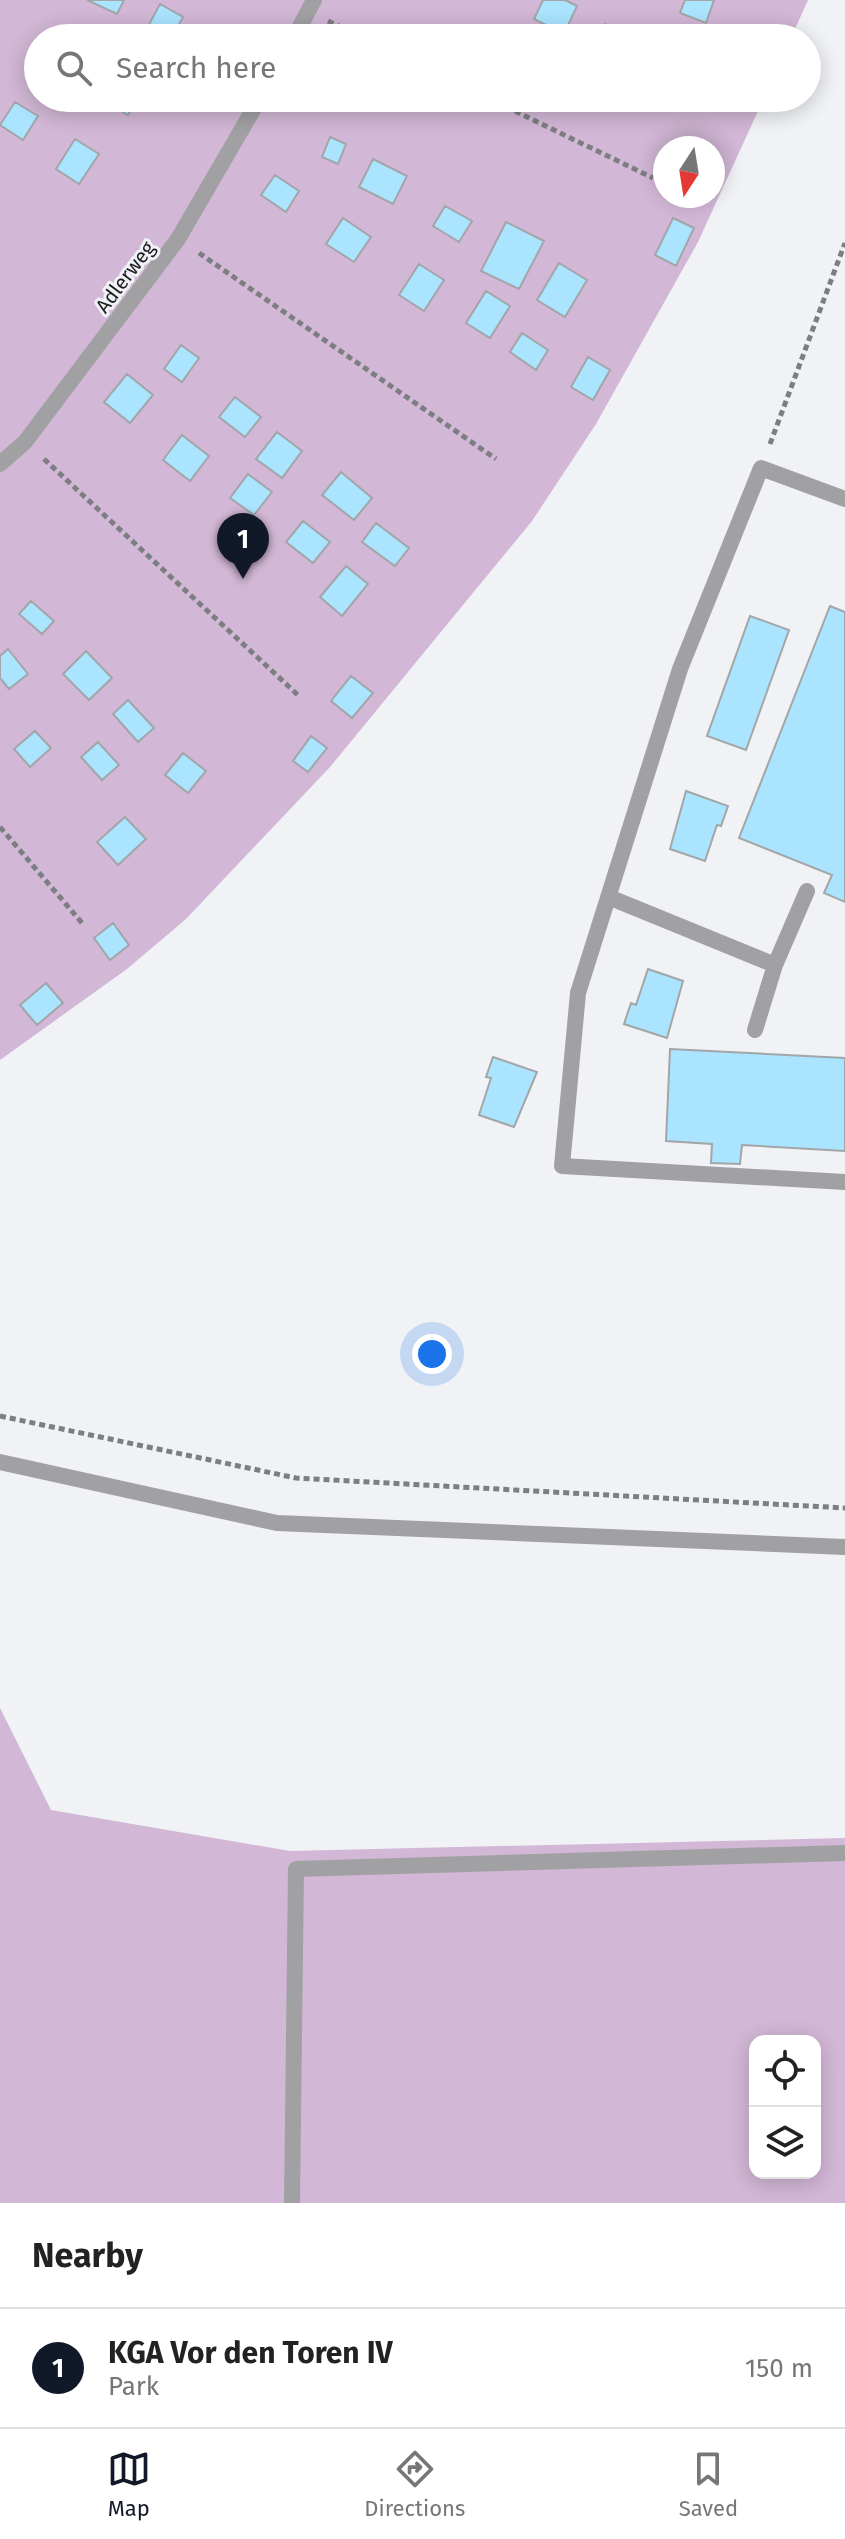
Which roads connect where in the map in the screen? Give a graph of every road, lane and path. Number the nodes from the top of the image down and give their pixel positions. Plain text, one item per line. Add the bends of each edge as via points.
1 (312, 6) edge
2 (302, 24) edge
3 (341, 24) edge
4 (252, 112) edge
5 (517, 112) edge
6 (653, 178) dead end
7 (178, 239) junction
8 (845, 243) edge
9 (25, 442) junction
10 (496, 459) dead end
11 (0, 464) edge
12 (761, 468) junction
13 (845, 499) edge
14 (299, 696) dead end
15 (0, 827) edge
16 (807, 891) dead end
17 (611, 898) junction
18 (82, 923) dead end
19 (775, 965) junction
20 (755, 1030) dead end
21 (845, 1182) edge
22 (0, 1416) edge
23 (0, 1462) edge
24 (845, 1508) edge
25 (845, 1547) edge
26 (845, 1853) edge
27 (292, 2203) edge

1 - 2 lane
1 - 3 path
4 - 7 lane, Adlerweg
5 - 6 path
7 - 9 lane, Adlerweg
7 - 10 path
8 - 12 path
9 - 11 lane, Adlerweg
9 - 14 path
12 - 13 lane
12 - 17 lane via 680,669
15 - 18 path
16 - 19 lane
17 - 19 lane
17 - 21 lane via 578,993 562,1166
19 - 20 lane
22 - 24 path via 296,1478
23 - 25 lane via 277,1523
26 - 27 lane via 296,1869

